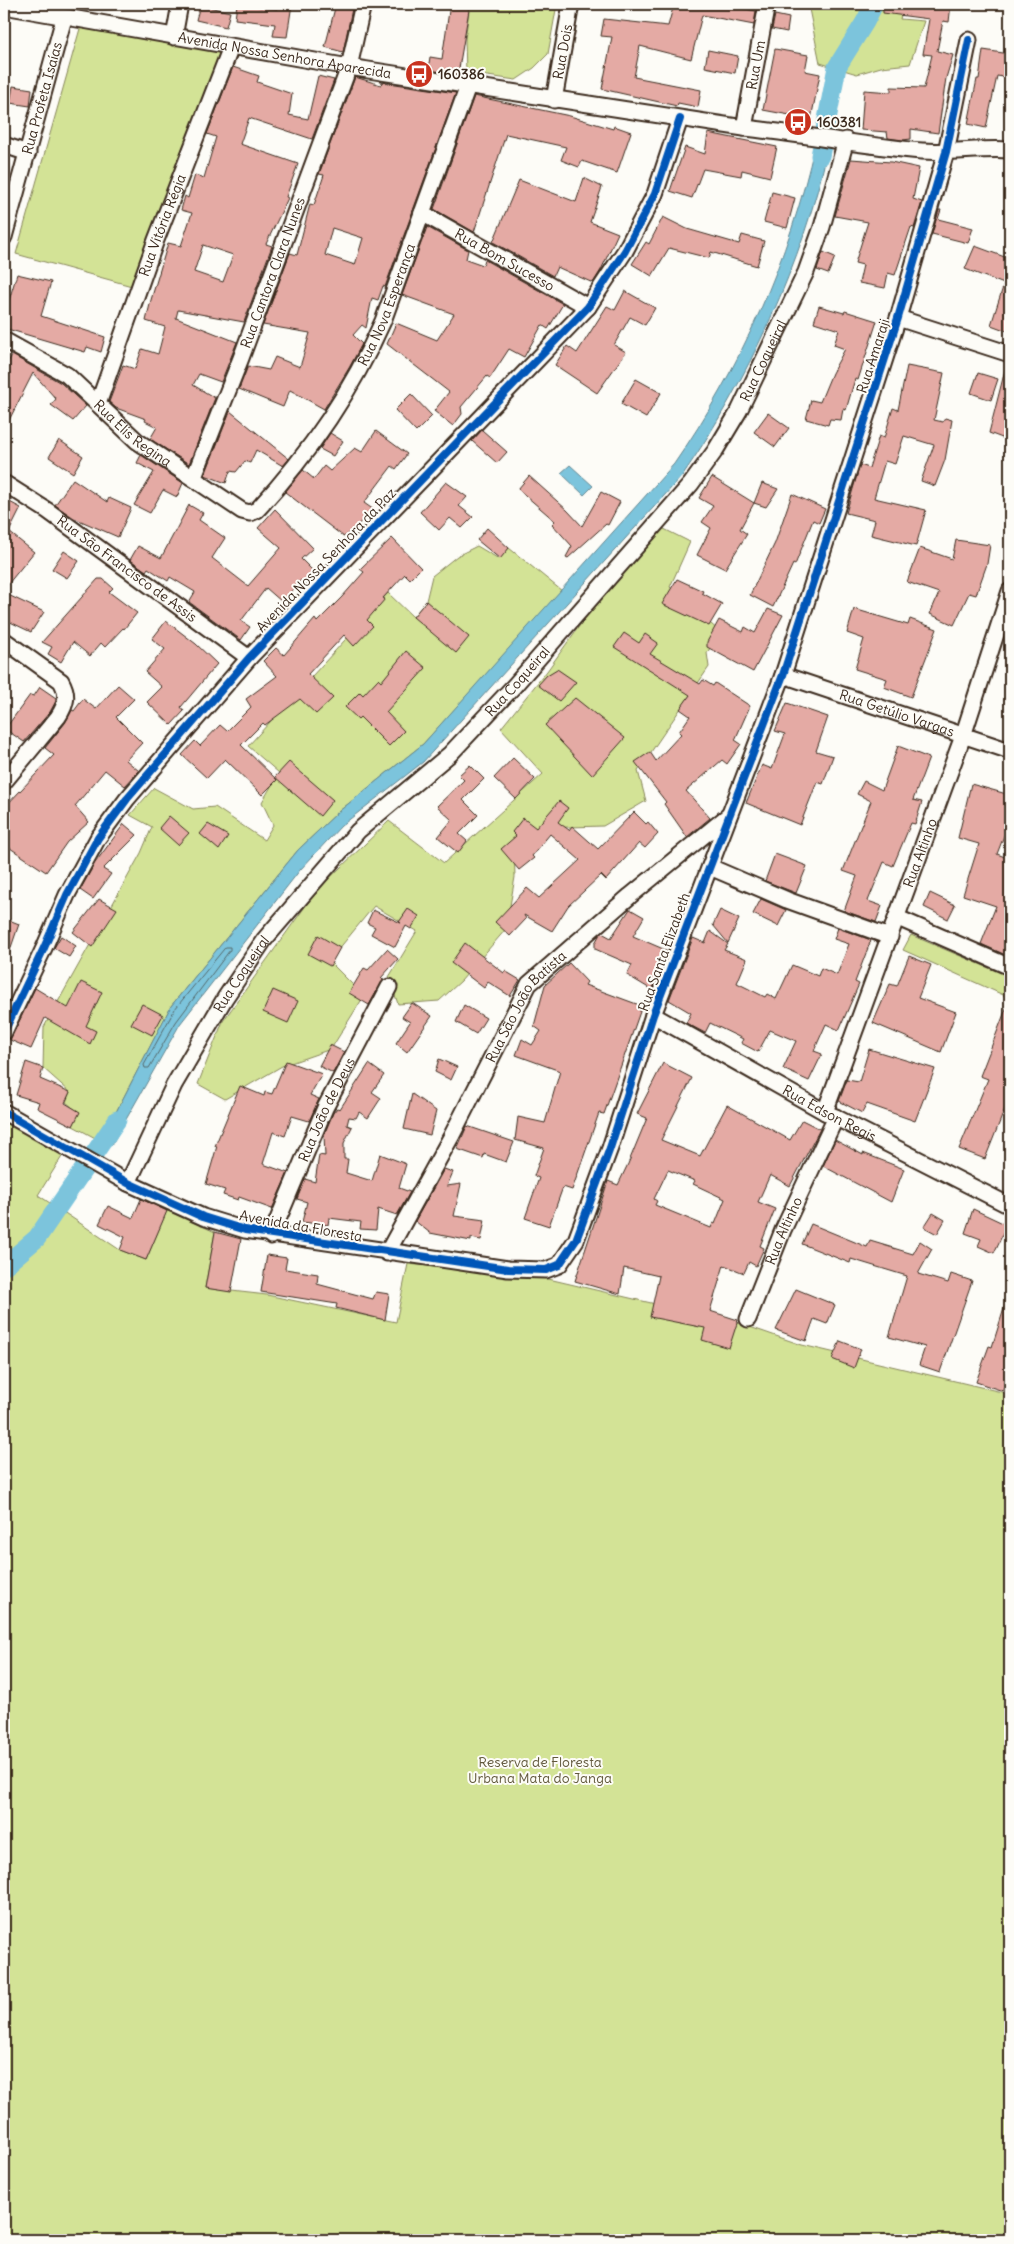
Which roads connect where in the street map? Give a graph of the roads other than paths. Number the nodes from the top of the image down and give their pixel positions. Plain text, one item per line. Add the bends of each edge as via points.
1 (180, 4) edge
2 (364, 4) edge
3 (571, 4) edge
4 (767, 4) edge
5 (4, 6) edge
6 (64, 18) junction
7 (174, 37) junction
8 (969, 40) dead end
9 (230, 47) junction
10 (349, 67) junction
11 (468, 86) junction
12 (554, 100) junction
13 (680, 118) junction
14 (744, 128) junction
15 (841, 139) junction
16 (4, 145) edge
17 (1010, 150) edge
18 (946, 152) junction
19 (28, 153) junction
20 (7, 212) edge
21 (422, 213) junction
22 (4, 237) edge
23 (588, 307) junction
24 (898, 318) junction
25 (4, 340) edge
26 (1010, 354) edge
27 (98, 404) junction
28 (194, 477) junction
29 (4, 483) edge
30 (264, 502) joint
31 (1010, 591) edge
32 (4, 640) edge
33 (249, 658) junction
34 (783, 675) junction
35 (963, 736) junction
36 (1010, 751) edge
37 (4, 782) edge
38 (730, 814) junction
39 (710, 867) junction
40 (898, 918) junction
41 (890, 937) junction
42 (1010, 967) edge
43 (389, 988) dead end
44 (653, 1015) junction
45 (4, 1032) edge
46 (4, 1112) edge
47 (831, 1115) junction
48 (122, 1180) junction
49 (1010, 1206) edge
50 (271, 1236) junction
51 (576, 1240) joint
52 (387, 1253) junction
53 (748, 1319) dead end

1 - 7 street
2 - 10 street, Rua Cantora Clara Nunes
3 - 12 street, Rua Dois
4 - 14 street, Rua Um
5 - 6 street, Avenida Nossa Senhora Aparecida
6 - 7 street, Avenida Nossa Senhora Aparecida
6 - 19 street, Rua Profeta Isaías
7 - 9 street, Avenida Nossa Senhora Aparecida
8 - 18 street, Rua Amaraji
9 - 10 street, Avenida Nossa Senhora Aparecida
9 - 27 street, Rua Vitória Régia
10 - 11 street, Avenida Nossa Senhora Aparecida
10 - 28 street, Rua Cantora Clara Nunes
11 - 12 street, Avenida Nossa Senhora Aparecida
11 - 21 street, Rua Nova Esperança
12 - 13 street, Avenida Nossa Senhora Aparecida
13 - 14 street, Avenida Nossa Senhora Aparecida
13 - 23 street, Avenida Nossa Senhora da Paz via 655,194 625,251
14 - 15 street, Avenida Nossa Senhora Aparecida
15 - 18 street, Avenida Nossa Senhora Aparecida
15 - 48 street, Rua Coqueiral via 822,226 806,272 739,411 715,451 691,484 514,686 450,754 358,831 264,940 225,998
16 - 19 street
17 - 18 street, Avenida Nossa Senhora Aparecida via 988,148
18 - 24 street, Rua Amaraji
19 - 20 street, Rua Profeta Isaías
20 - 22 street, Rua Profeta Isaías
21 - 23 street, Rua Bom Sucesso
21 - 30 street, Rua Nova Esperança via 367,357 316,440
23 - 33 street, Avenida Nossa Senhora da Paz
24 - 26 street
24 - 34 street, Rua Amaraji
25 - 27 street, Rua Elis Regina via 67,375
27 - 28 street, Rua Elis Regina via 137,441
28 - 30 street, Rua Elis Regina via 242,511 250,513
29 - 33 street, Rua São Francisco de Assis via 48,511
31 - 35 street, Rua Altinho
32 - 37 street via 61,681 66,699 58,717
33 - 45 street, Avenida Nossa Senhora da Paz via 98,838 67,895
34 - 35 street, Rua Getúlio Vargas
34 - 38 street, Rua Santa Elizabeth
35 - 36 street, Rua Getúlio Vargas
35 - 40 street, Rua Altinho
38 - 39 street, Rua Santa Elizabeth
38 - 52 street, Rua São João Batista via 530,984
39 - 41 street
39 - 44 street, Rua Santa Elizabeth
40 - 41 street, Rua Altinho
40 - 42 street
41 - 47 street, Rua Altinho
43 - 50 street, Rua João de Deus via 324,1108
44 - 47 street, Rua Edson Regis
44 - 51 street, Rua Santa Elizabeth
46 - 48 street, Avenida da Floresta
47 - 49 street, Rua Edson Regis
47 - 53 street, Rua Altinho
48 - 50 street, Avenida da Floresta via 203,1217
50 - 52 street, Avenida da Floresta
51 - 52 street, Avenida da Floresta via 559,1265 534,1271

